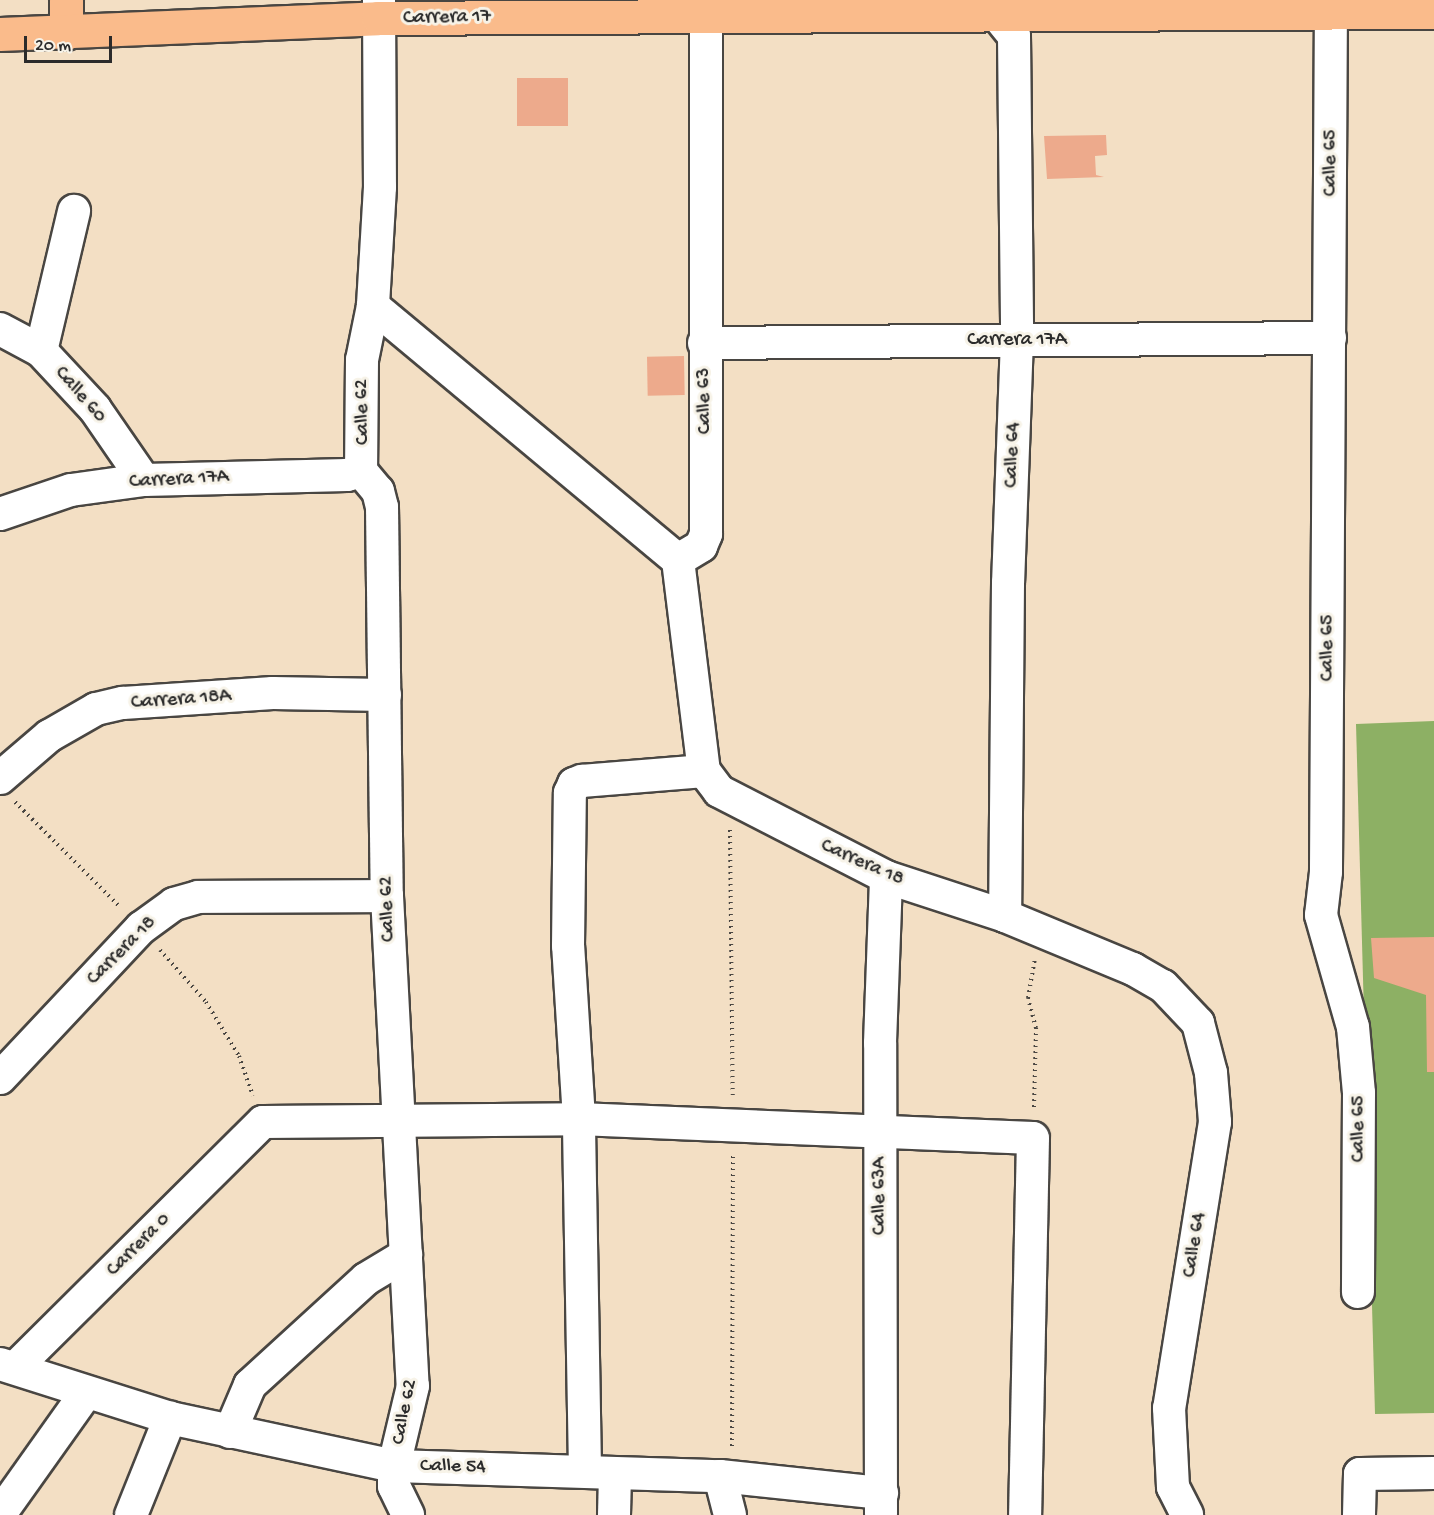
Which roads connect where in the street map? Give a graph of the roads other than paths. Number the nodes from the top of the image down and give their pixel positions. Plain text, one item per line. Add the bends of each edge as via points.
1 (66, 0) edge
2 (997, 7) edge
3 (1332, 7) edge
4 (379, 9) edge
5 (1434, 12) edge
6 (706, 15) junction
7 (66, 33) junction
8 (0, 34) edge
9 (75, 211) dead end
10 (373, 306) junction
11 (0, 329) edge
12 (1330, 338) junction
13 (1017, 339) junction
14 (704, 343) junction
15 (41, 351) junction
16 (361, 471) junction
17 (144, 480) junction
18 (3, 508) edge
19 (678, 560) junction
20 (385, 695) junction
21 (704, 771) junction
22 (0, 778) edge
23 (886, 877) junction
24 (387, 896) junction
25 (1005, 916) junction
26 (1163, 986) joint
27 (0, 1078) edge
28 (579, 1119) junction
29 (398, 1120) junction
30 (879, 1129) junction
31 (406, 1255) junction
32 (1358, 1292) dead end
33 (7, 1366) edge
34 (86, 1393) junction
35 (170, 1418) junction
36 (230, 1432) junction
37 (394, 1466) junction
38 (585, 1470) junction
39 (1434, 1473) edge
40 (615, 1474) junction
41 (720, 1476) junction
42 (881, 1504) edge
43 (0, 1514) edge
44 (130, 1515) edge
45 (408, 1515) edge
46 (614, 1515) edge
47 (730, 1515) edge
48 (1025, 1515) edge
49 (1187, 1515) edge
50 (1359, 1515) edge

1 - 7 main road
2 - 3 main road, Carrera 17
2 - 6 main road, Carrera 17
2 - 13 street, Calle 64 via 1014,36
3 - 5 main road, Carrera 17
3 - 12 street, Calle 65
4 - 6 main road, Carrera 17
4 - 7 main road, Carrera 17
4 - 10 street, Calle 62 via 380,187
6 - 14 street, Calle 63
7 - 8 main road, Carrera 17
9 - 15 street
10 - 16 street, Calle 62 via 362,360
10 - 19 street
11 - 15 street, Calle 60
12 - 13 street, Carrera 17A
12 - 32 street, Calle 65 via 1326,872 1321,915 1353,1027 1359,1093
13 - 14 street, Carrera 17A
13 - 25 street, Calle 64 via 1008,583
14 - 19 street, Calle 63 via 706,534 701,546
15 - 17 street, Calle 60 via 95,409
16 - 17 street, Carrera 17A via 347,475
16 - 20 street, Calle 62 via 378,491 381,507
17 - 18 street, Carrera 17A via 71,490
19 - 21 street
20 - 22 street, Carrera 18A via 273,693 114,705 68,722
20 - 24 street, Calle 62
21 - 23 street, Carrera 18 via 730,799
21 - 28 street via 582,781 574,784 570,793 568,946
23 - 25 street, Carrera 18
23 - 30 street, Calle 63A
24 - 27 street, Carrera 18 via 198,897 174,904 141,928
24 - 29 street, Calle 62
25 - 26 street, Carrera 18 via 1133,969
26 - 49 street, Calle 64 via 1198,1023 1211,1072 1215,1122 1169,1408 1173,1487
28 - 29 street
28 - 30 street
28 - 38 street
29 - 31 street, Calle 62
29 - 33 street, Carrera 0 via 263,1122
30 - 42 street, Calle 63A
30 - 48 street via 1033,1138
31 - 36 street via 366,1279 250,1385
31 - 37 street, Calle 62 via 413,1386
33 - 34 street, Calle 54
34 - 35 street, Calle 54
34 - 43 street
35 - 36 street, Calle 54
35 - 44 street
36 - 37 street, Calle 54
37 - 38 street, Calle 54
37 - 45 street, Calle 62 via 394,1486
38 - 40 street, Calle 54
39 - 50 street via 1360,1474
40 - 41 street, Calle 54
40 - 46 street
41 - 42 street, Calle 54
41 - 47 street

